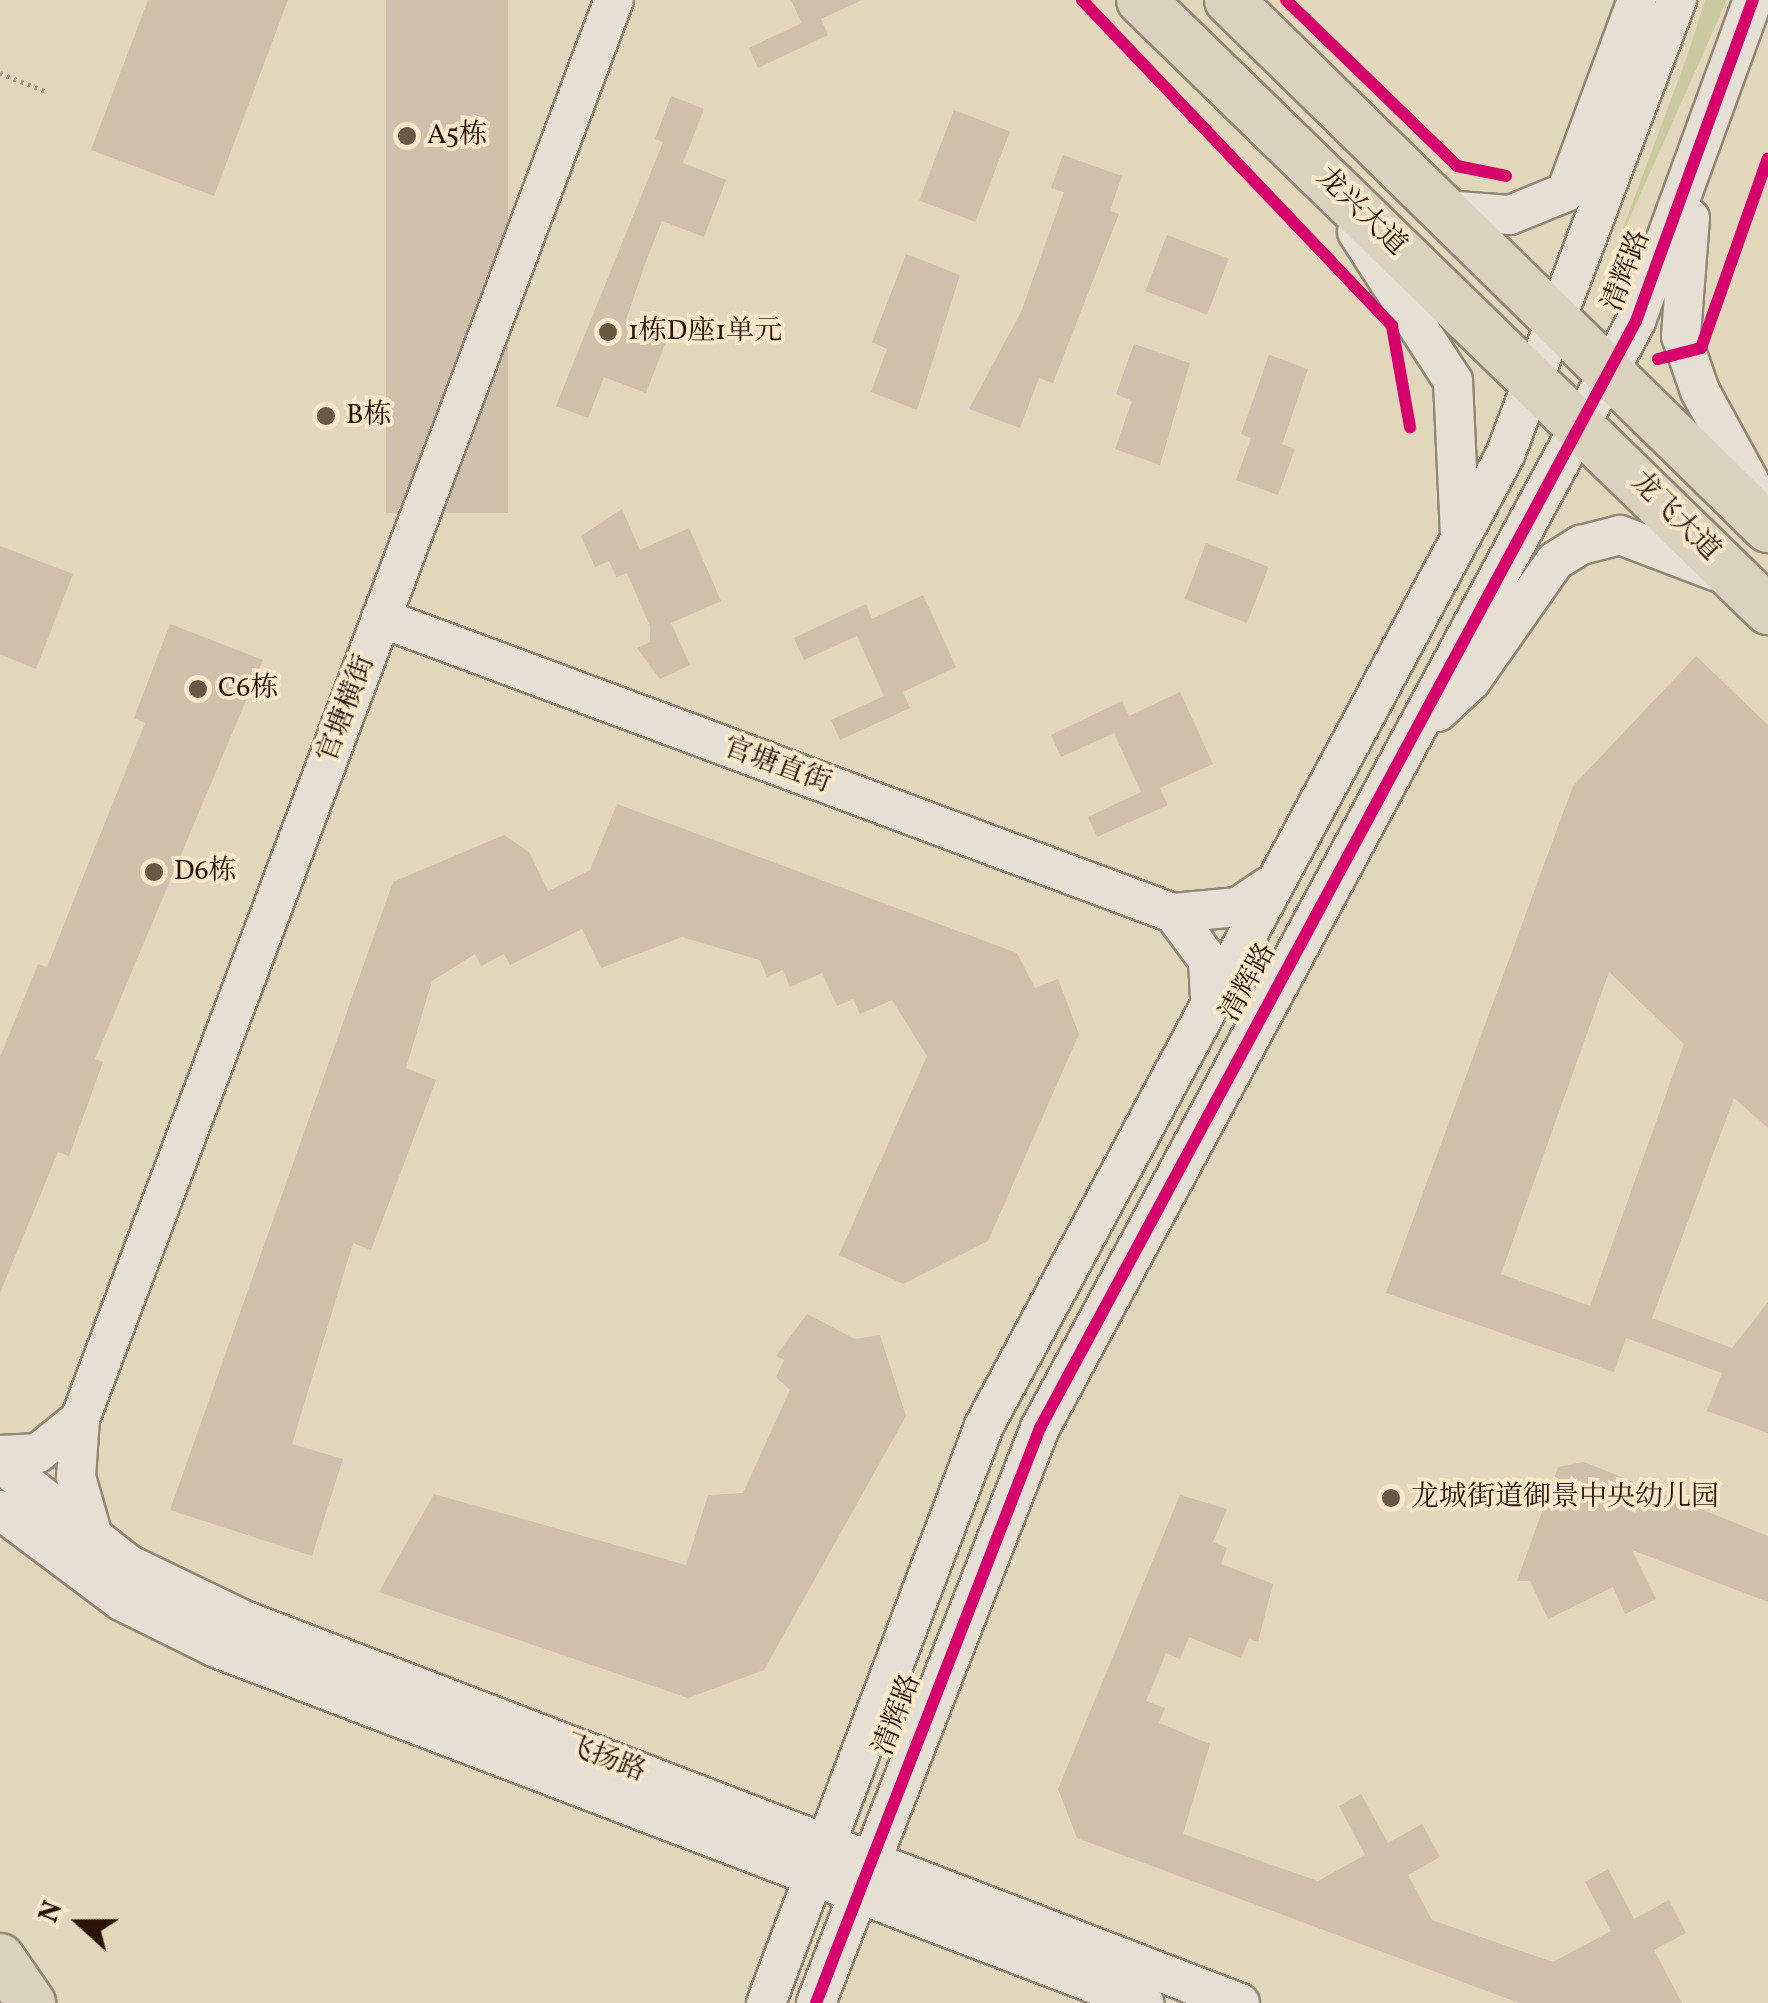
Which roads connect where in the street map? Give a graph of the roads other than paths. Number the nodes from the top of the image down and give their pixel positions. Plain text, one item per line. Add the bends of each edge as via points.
1 (614, 0) edge
2 (1141, 0) edge
3 (1229, 0) edge
4 (1637, 0) edge
5 (1676, 0) edge
6 (1752, 0) edge
7 (1724, 78) junction
8 (1300, 153) junction
9 (1444, 210) junction
10 (1558, 319) junction
11 (1610, 370) junction
12 (1534, 379) junction
13 (1581, 424) junction
14 (1768, 514) edge
15 (1768, 528) edge
16 (1460, 536) junction
17 (1760, 602) edge
18 (381, 618) junction
19 (1414, 733) junction
20 (1270, 886) junction
21 (1173, 913) junction
22 (1210, 996) junction
23 (80, 1418) junction
24 (0, 1455) edge
25 (0, 1463) edge
26 (0, 1510) edge
27 (94, 1540) junction
28 (819, 1860) junction
29 (864, 1877) junction
30 (0, 1958) edge
31 (31, 2003) edge
32 (766, 2003) edge
33 (816, 2003) edge
34 (1144, 2003) edge
35 (1240, 2003) edge

1 - 18 street, 官塘横街
2 - 8 main road, 龙兴大道
3 - 9 main road
4 - 9 street via 1566,192 1510,215
5 - 10 street, 清辉路
6 - 7 street, 清辉路
7 - 11 street, 清辉路
7 - 14 street via 1694,190 1682,336 1700,392
8 - 12 main road, 龙兴大道
8 - 16 street via 1454,381
9 - 10 main road
10 - 11 main road
10 - 12 street, 清辉路
11 - 13 street, 清辉路
11 - 15 main road, 龙飞大道
12 - 13 main road, 龙兴大道
12 - 16 street, 清辉路
13 - 17 main road, 龙飞大道
13 - 19 street, 清辉路
16 - 20 street, 清辉路
17 - 19 street via 1658,543 1620,535 1581,545 1554,561 1471,682
18 - 21 street, 官塘直街
18 - 23 street, 官塘横街
19 - 29 street, 清辉路 via 1040,1428
20 - 21 street, 官塘直街 via 1238,907
20 - 22 street, 清辉路
21 - 22 street via 1208,960
22 - 28 street, 清辉路 via 984,1426
23 - 24 street, 官塘横街 via 38,1453
23 - 27 street, 官塘横街 via 76,1477
25 - 27 street, 飞扬路
26 - 28 street, 飞扬路 via 121,1601 216,1648
27 - 28 street, 飞扬路 via 244,1620
28 - 29 street, 飞扬路
28 - 32 street, 清辉路
29 - 33 street, 清辉路
29 - 34 street, 飞扬路
29 - 35 street, 飞扬路
30 - 31 main road

